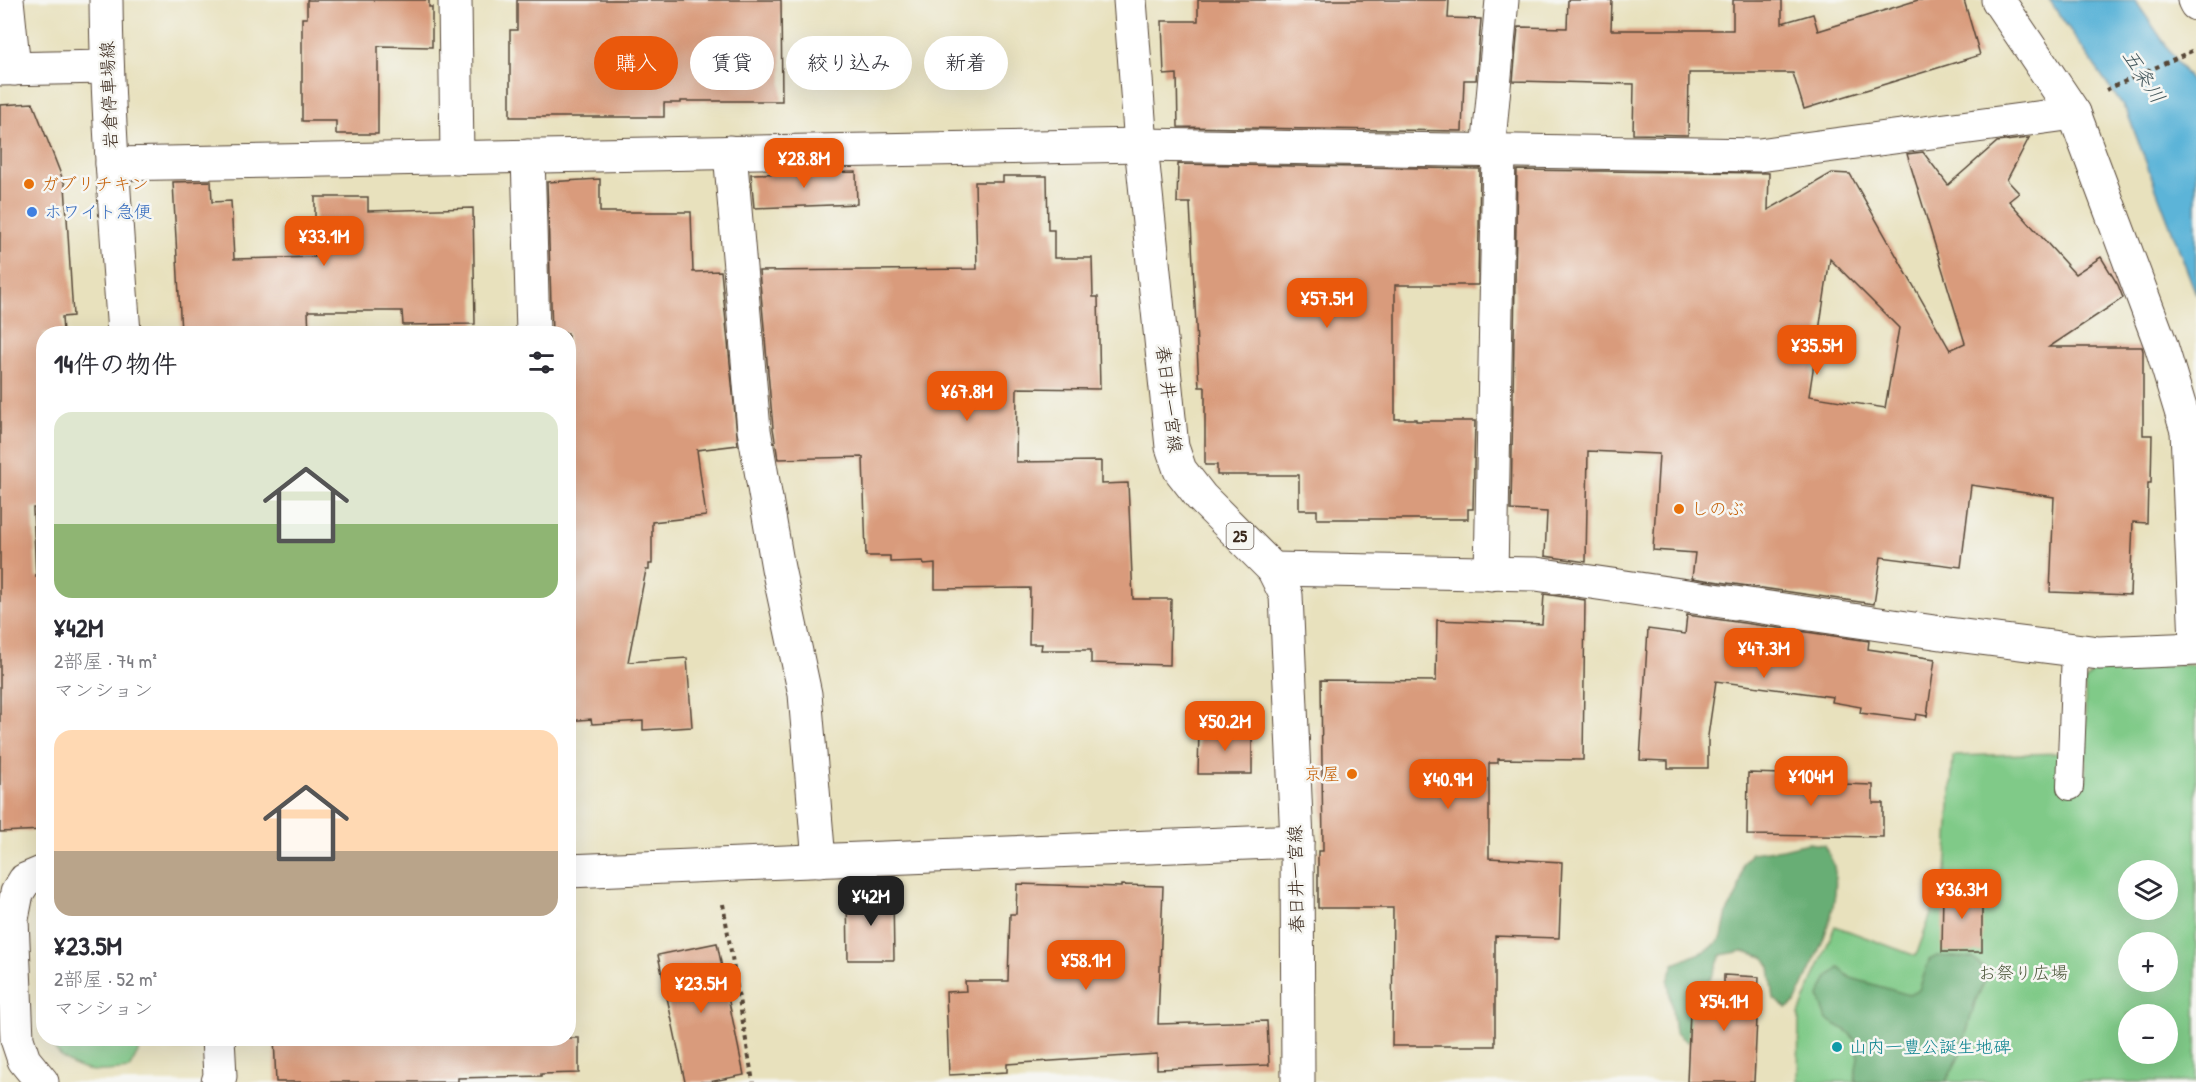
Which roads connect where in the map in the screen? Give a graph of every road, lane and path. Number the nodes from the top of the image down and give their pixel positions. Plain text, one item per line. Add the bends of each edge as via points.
1 (8, 0) edge
2 (106, 0) edge
3 (455, 0) edge
4 (1130, 0) edge
5 (1502, 0) edge
6 (1998, 0) edge
7 (2193, 0) edge
8 (2196, 4) edge
9 (2196, 49) edge
10 (107, 67) junction
11 (7, 69) edge
12 (2102, 92) dead end
13 (2073, 113) junction
14 (1141, 145) junction
15 (730, 152) junction
16 (1493, 152) junction
17 (528, 156) junction
18 (457, 158) junction
19 (112, 164) junction
20 (124, 326) edge
21 (533, 326) edge
22 (1273, 569) junction
23 (1491, 574) junction
24 (2196, 642) edge
25 (2196, 649) edge
26 (2075, 650) junction
27 (2070, 787) dead end
28 (1297, 841) junction
29 (819, 861) junction
30 (717, 865) junction
31 (576, 871) edge
32 (36, 875) edge
33 (218, 1046) edge
34 (42, 1082) edge
35 (218, 1082) edge
36 (753, 1082) edge
37 (1298, 1082) edge

1 - 11 street
2 - 10 street, 岩倉停車場線
3 - 18 street
4 - 14 street, 春日井一宮線 / 25
5 - 16 street
6 - 13 street
7 - 8 street
9 - 12 path
10 - 11 street
10 - 19 street, 岩倉停車場線
13 - 16 street via 1760,155
13 - 24 street via 2161,345 2187,431
14 - 15 street
14 - 16 street
14 - 22 street, 春日井一宮線 / 25 via 1172,447 1180,470 1201,497
15 - 17 street
15 - 29 street via 754,430 805,694
16 - 23 street
17 - 18 street
17 - 21 street
18 - 19 street
19 - 20 street, 岩倉停車場線
22 - 23 street
22 - 28 street, 春日井一宮線 / 25 via 1286,595
23 - 26 street via 1536,574
25 - 26 street via 2099,653
26 - 27 lane
28 - 29 street
28 - 37 street, 春日井一宮線 / 25
29 - 30 street
30 - 31 street
30 - 36 path
32 - 34 street via 25,880 17,893 12,919 17,1039 24,1060
33 - 35 street

